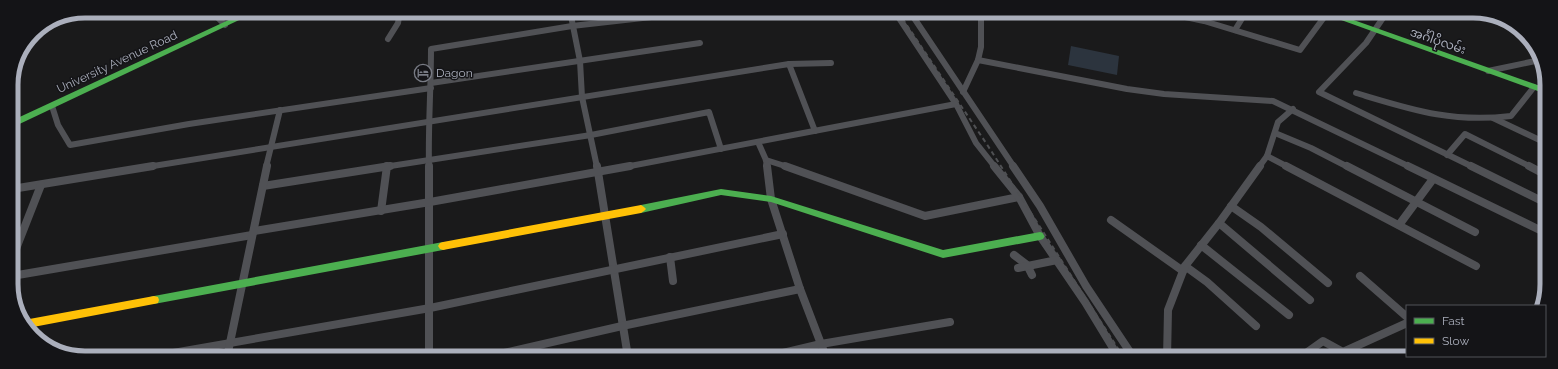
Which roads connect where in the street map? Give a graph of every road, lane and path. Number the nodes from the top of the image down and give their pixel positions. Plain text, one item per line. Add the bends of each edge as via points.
1 (218, 18) edge
2 (239, 18) edge
3 (399, 18) edge
4 (571, 18) edge
5 (643, 18) edge
6 (899, 18) edge
7 (914, 18) edge
8 (981, 18) edge
9 (1190, 18) edge
10 (1242, 18) edge
11 (1322, 18) edge
12 (1339, 18) edge
13 (1384, 18) edge
14 (224, 25) junction
15 (572, 26) junction
16 (1235, 30) junction
17 (1374, 31) junction
18 (388, 39) dead end
19 (700, 43) dead end
20 (978, 60) junction
21 (580, 61) junction
22 (1536, 61) edge
23 (831, 62) dead end
24 (789, 64) junction
25 (1488, 71) junction
26 (431, 85) junction
27 (1534, 87) junction
28 (1540, 89) edge
29 (963, 92) junction
30 (1356, 93) dead end
31 (582, 97) junction
32 (956, 104) junction
33 (52, 106) junction
34 (1293, 109) junction
35 (280, 110) junction
36 (1492, 118) junction
37 (428, 121) junction
38 (18, 122) edge
39 (815, 131) junction
40 (1275, 133) junction
41 (591, 135) junction
42 (1540, 139) edge
43 (758, 142) junction
44 (270, 146) junction
45 (721, 149) junction
46 (1447, 155) junction
47 (1267, 156) junction
48 (428, 159) junction
49 (766, 160) junction
50 (387, 166) junction
51 (598, 172) junction
52 (1540, 172) edge
53 (1433, 179) junction
54 (41, 186) junction
55 (263, 186) junction
56 (18, 188) edge
57 (1018, 197) junction
58 (771, 199) junction
59 (1540, 200) edge
60 (1417, 201) junction
61 (429, 203) junction
62 (1231, 206) junction
63 (381, 211) junction
64 (606, 216) junction
65 (1111, 220) dead end
66 (1219, 223) junction
67 (1399, 225) junction
68 (1540, 230) edge
69 (1475, 232) dead end
70 (253, 233) junction
71 (783, 234) junction
72 (1040, 236) junction
73 (18, 244) edge
74 (1201, 245) junction
75 (428, 250) junction
76 (1014, 255) dead end
77 (670, 258) junction
78 (1057, 260) junction
79 (1027, 265) junction
80 (1476, 266) dead end
81 (1018, 268) dead end
82 (1184, 269) junction
83 (614, 270) junction
84 (18, 275) edge
85 (1032, 275) dead end
86 (1360, 276) dead end
87 (673, 282) dead end
88 (242, 283) junction
89 (1328, 284) dead end
90 (800, 289) junction
91 (1310, 300) dead end
92 (430, 308) junction
93 (1289, 315) dead end
94 (1406, 316) edge
95 (950, 322) dead end
96 (31, 323) edge
97 (1406, 324) edge
98 (622, 326) junction
99 (1256, 326) dead end
100 (230, 342) junction
101 (821, 344) junction
102 (182, 351) edge
103 (228, 351) edge
104 (429, 351) edge
105 (513, 351) edge
106 (627, 351) edge
107 (791, 351) edge
108 (824, 351) edge
109 (1115, 351) edge
110 (1129, 351) edge
111 (1168, 351) edge
112 (1309, 351) edge
113 (1339, 351) edge
114 (1354, 351) edge

1 - 14 street
2 - 14 street, University Avenue Road
3 - 18 street
4 - 15 street
5 - 15 street
6 - 32 street
7 - 29 street
8 - 20 street via 981,47
9 - 16 street
10 - 16 street
11 - 16 street via 1300,50
12 - 17 street, အင်္ဂါပိုလမ်း
13 - 17 street
14 - 33 street, University Avenue Road
15 - 21 street
15 - 26 street via 432,49
17 - 25 street, အင်္ဂါပိုလမ်း
17 - 46 street via 1366,43 1319,92
19 - 21 street
20 - 29 street
20 - 34 street via 1127,89 1273,101
21 - 26 street
21 - 31 street
22 - 25 street
23 - 24 street
24 - 31 street
24 - 39 street
25 - 27 street, အင်္ဂါပိုလမ်း
26 - 35 street
26 - 37 street
27 - 28 street, အင်္ဂါပိုလမ်း
27 - 36 street via 1511,116
29 - 110 street via 1040,206 1086,286
30 - 36 street via 1442,116
31 - 37 street
31 - 41 street
32 - 39 street
32 - 57 street via 976,143
33 - 35 street via 58,125 70,145
33 - 38 street, University Avenue Road
34 - 40 street via 1278,122
34 - 53 street
35 - 44 street
36 - 42 street
37 - 44 street
37 - 48 street
39 - 43 street
40 - 47 street
40 - 60 street via 1311,148
41 - 45 street via 708,112
41 - 48 street
41 - 51 street
43 - 45 street
43 - 49 street
44 - 54 street
44 - 55 street
45 - 51 street
46 - 52 street via 1465,134
46 - 59 street
47 - 62 street
47 - 67 street
48 - 50 street
48 - 61 street
49 - 57 street via 925,216
49 - 58 street
50 - 55 street
50 - 63 street
51 - 61 street
51 - 64 street
53 - 60 street
53 - 68 street
54 - 56 street
54 - 73 street
55 - 70 street
57 - 72 street
58 - 64 street via 721,192
58 - 71 street
58 - 72 street via 943,254
60 - 67 street
60 - 69 street
61 - 63 street
61 - 75 street
62 - 66 street
62 - 89 street via 1261,227
63 - 70 street
64 - 75 street
64 - 83 street
65 - 82 street
66 - 74 street
66 - 91 street
67 - 80 street
70 - 84 street
70 - 88 street
71 - 77 street
71 - 90 street
72 - 78 street
74 - 82 street
74 - 93 street
75 - 88 street
75 - 92 street
76 - 79 street
77 - 83 street
77 - 87 street
78 - 79 street
78 - 109 street
79 - 81 street
79 - 85 street
82 - 99 street via 1207,282
82 - 111 street via 1168,310
83 - 92 street
83 - 98 street
86 - 94 street
88 - 96 street
88 - 100 street
90 - 98 street
90 - 101 street
92 - 100 street
92 - 104 street
95 - 101 street
97 - 114 street
98 - 105 street
98 - 106 street
100 - 102 street
100 - 103 street
101 - 107 street
101 - 108 street
112 - 113 street via 1323,341

